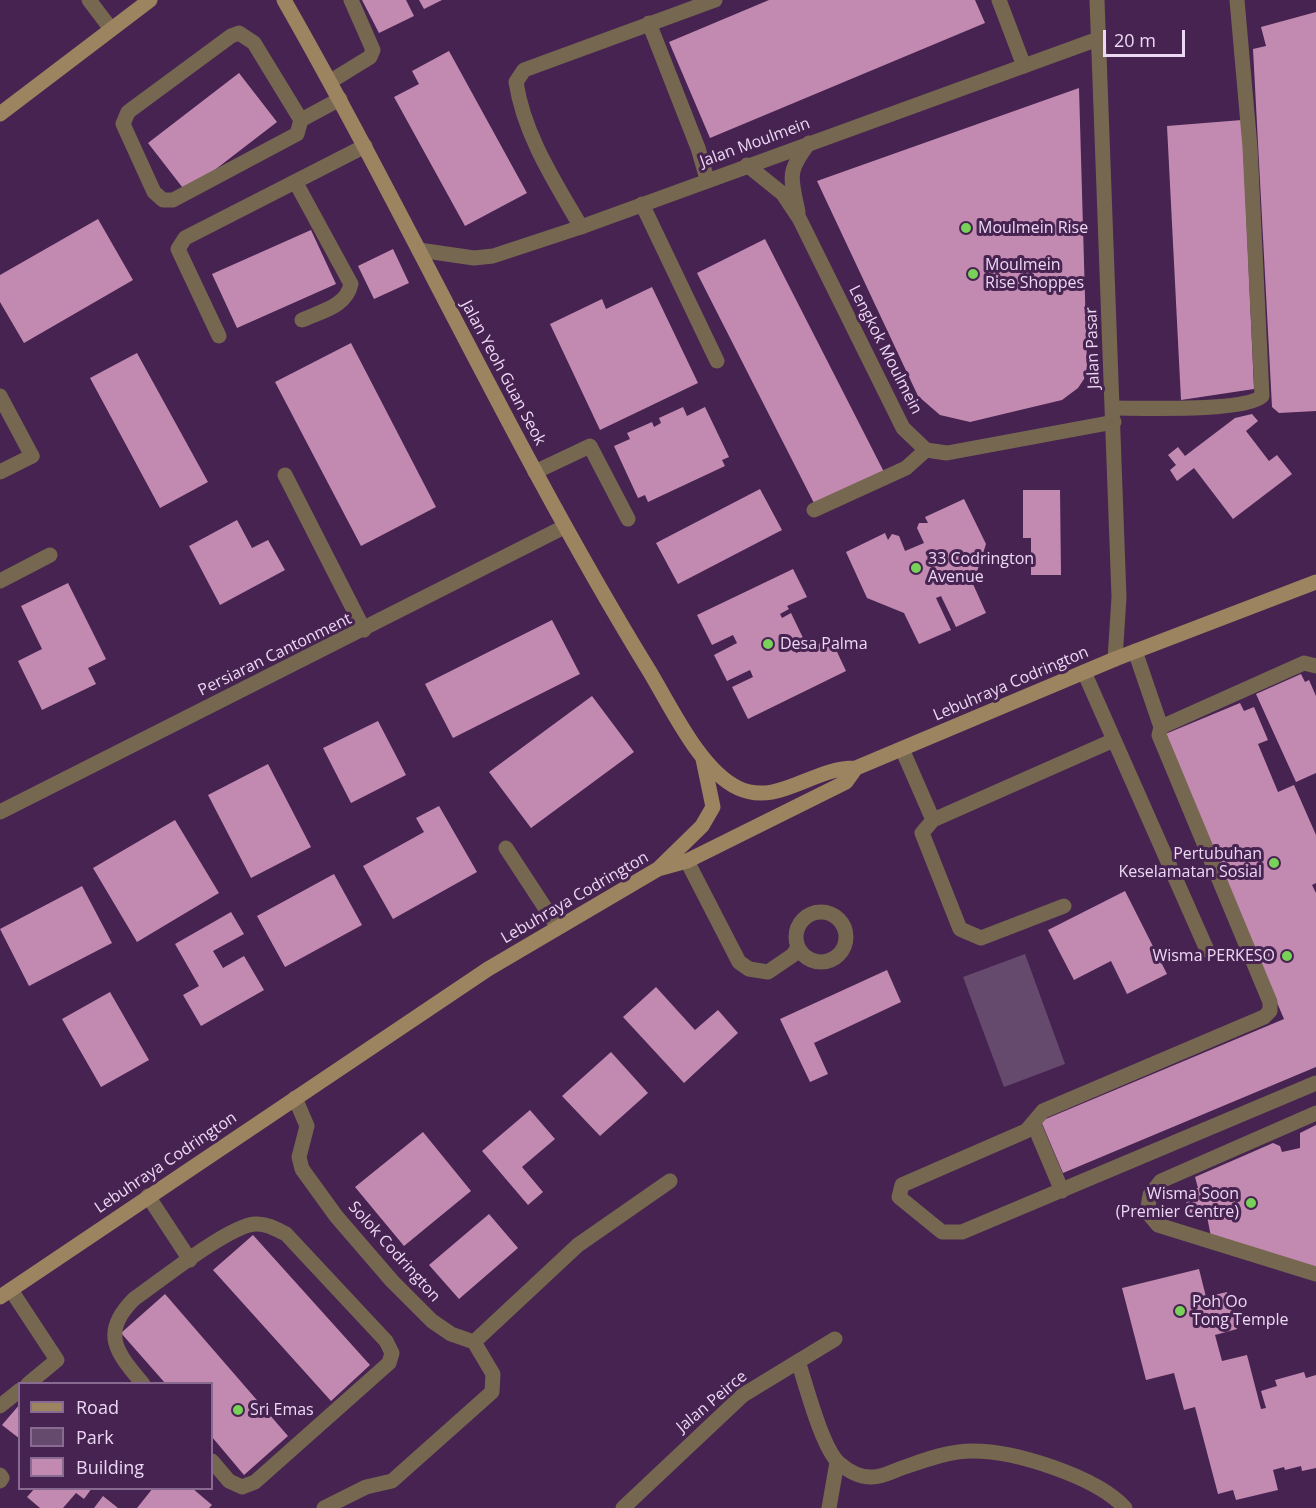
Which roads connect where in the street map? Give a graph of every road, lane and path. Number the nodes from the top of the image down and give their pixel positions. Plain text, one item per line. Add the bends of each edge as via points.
1 (90, 0) edge
2 (150, 0) edge
3 (284, 0) edge
4 (351, 0) edge
5 (715, 0) edge
6 (999, 0) edge
7 (1097, 0) edge
8 (1237, 0) edge
9 (649, 23) junction
10 (111, 29) junction
11 (1098, 39) junction
12 (1024, 66) junction
13 (331, 81) junction
14 (340, 99) junction
15 (0, 114) edge
16 (301, 120) junction
17 (809, 143) junction
18 (365, 146) junction
19 (747, 165) junction
20 (707, 179) junction
21 (296, 183) junction
22 (642, 204) junction
23 (799, 218) junction
24 (582, 226) junction
25 (419, 250) junction
26 (302, 320) dead end
27 (219, 336) dead end
28 (717, 361) dead end
29 (0, 396) edge
30 (1114, 415) junction
31 (926, 450) junction
32 (0, 472) edge
33 (535, 472) junction
34 (285, 475) dead end
35 (814, 510) dead end
36 (628, 519) dead end
37 (564, 527) junction
38 (50, 555) dead end
39 (0, 581) edge
40 (1316, 582) edge
41 (364, 630) junction
42 (1135, 651) junction
43 (1115, 659) junction
44 (1316, 666) edge
45 (1084, 672) junction
46 (1161, 727) junction
47 (1114, 740) junction
48 (902, 749) junction
49 (702, 756) junction
50 (856, 768) junction
51 (0, 812) edge
52 (933, 820) junction
53 (506, 848) dead end
54 (687, 861) junction
55 (658, 869) junction
56 (1064, 906) dead end
57 (557, 926) junction
58 (798, 947) dead end
59 (1207, 950) dead end
60 (1316, 1083) edge
61 (295, 1098) junction
62 (1316, 1113) edge
63 (1034, 1125) junction
64 (670, 1181) dead end
65 (1062, 1191) junction
66 (148, 1196) junction
67 (190, 1260) junction
68 (1316, 1274) edge
69 (5, 1293) edge
70 (835, 1339) dead end
71 (474, 1342) junction
72 (798, 1361) junction
73 (29, 1382) edge
74 (142, 1382) edge
75 (18, 1392) edge
76 (0, 1406) edge
77 (213, 1462) edge
78 (837, 1462) junction
79 (0, 1475) edge
80 (0, 1481) edge
81 (324, 1508) edge
82 (623, 1508) edge
83 (829, 1508) edge
84 (1125, 1508) edge

1 - 10 street
2 - 10 street
3 - 13 street, Jalan Yeoh Guan Seok
4 - 13 street via 373,50 370,57
5 - 9 street
6 - 12 street
7 - 11 street, Jalan Pasar
8 - 30 street via 1251,159 1262,396 1252,402
9 - 20 street
9 - 24 street via 524,70 516,82 520,109 551,176
10 - 15 street
11 - 12 street, Jalan Moulmein
11 - 30 street, Jalan Pasar
12 - 17 street, Jalan Moulmein
13 - 14 street, Jalan Yeoh Guan Seok
14 - 16 street
14 - 18 street, Jalan Yeoh Guan Seok
16 - 16 street via 297,134 173,200 163,200 154,192 123,124 128,112 239,33 254,43
17 - 19 street, Jalan Moulmein
17 - 23 street, Lengkok Moulmein via 791,171
18 - 21 street
18 - 25 street, Jalan Yeoh Guan Seok
19 - 20 street, Jalan Moulmein
19 - 23 street, Lengkok Moulmein via 783,194
20 - 22 street, Jalan Moulmein
21 - 26 street via 351,284 349,296 340,303
21 - 27 street via 185,238 178,249
22 - 24 street, Jalan Moulmein
22 - 28 street
23 - 31 street, Lengkok Moulmein via 903,428
24 - 25 street, Jalan Moulmein via 493,256 474,258
25 - 33 street, Jalan Yeoh Guan Seok
29 - 32 street via 32,456
30 - 31 street via 947,453
30 - 43 street, Jalan Pasar via 1119,597
31 - 35 street via 906,468
33 - 36 street via 590,446
33 - 37 street, Jalan Yeoh Guan Seok
34 - 41 street
37 - 41 street, Persiaran Cantonment
37 - 49 street, Jalan Yeoh Guan Seok
38 - 39 street
40 - 42 street, Lebuhraya Codrington
41 - 51 street, Persiaran Cantonment
42 - 43 street, Lebuhraya Codrington
42 - 46 street
43 - 45 street, Lebuhraya Codrington
44 - 46 street via 1305,663
45 - 47 street
45 - 48 street, Lebuhraya Codrington
46 - 63 street via 1159,735 1270,1002 1270,1011 1264,1017 1043,1111
47 - 52 street
47 - 59 street
48 - 50 street, Lebuhraya Codrington
48 - 52 street
49 - 50 street, Jalan Yeoh Guan Seok via 734,787 767,795 838,768
49 - 55 street, Jalan Yeoh Guan Seok via 713,807 702,826
50 - 54 street, Lebuhraya Codrington via 846,782
52 - 56 street via 922,833 960,929 981,938
53 - 57 street
54 - 55 street, Lebuhraya Codrington
54 - 58 street via 739,962 749,969 768,972
55 - 57 street, Lebuhraya Codrington
57 - 61 street, Lebuhraya Codrington
60 - 65 street
61 - 66 street, Lebuhraya Codrington
61 - 71 street, Solok Codrington via 307,1126 299,1157 302,1169 336,1216 432,1321 451,1334
62 - 68 street via 1161,1182 1150,1195 1147,1212 1158,1225
63 - 65 street
63 - 65 street via 902,1185 899,1197 942,1232 951,1234
64 - 71 street via 578,1245
66 - 67 street
66 - 69 street, Lebuhraya Codrington
67 - 74 street via 134,1299 114,1326 114,1342 122,1360
67 - 77 street via 241,1227 273,1227 295,1242 386,1341 392,1353 390,1364 255,1482 242,1487 229,1480
69 - 73 street via 57,1360
70 - 72 street, Jalan Peirce
71 - 81 street via 493,1374 492,1392 392,1481 366,1487
72 - 78 street via 826,1444
72 - 82 street, Jalan Peirce via 743,1395
75 - 76 street
78 - 83 street
78 - 84 street via 857,1476 874,1478 937,1456 973,1451 1010,1456 1085,1481 1114,1496
79 - 80 street

